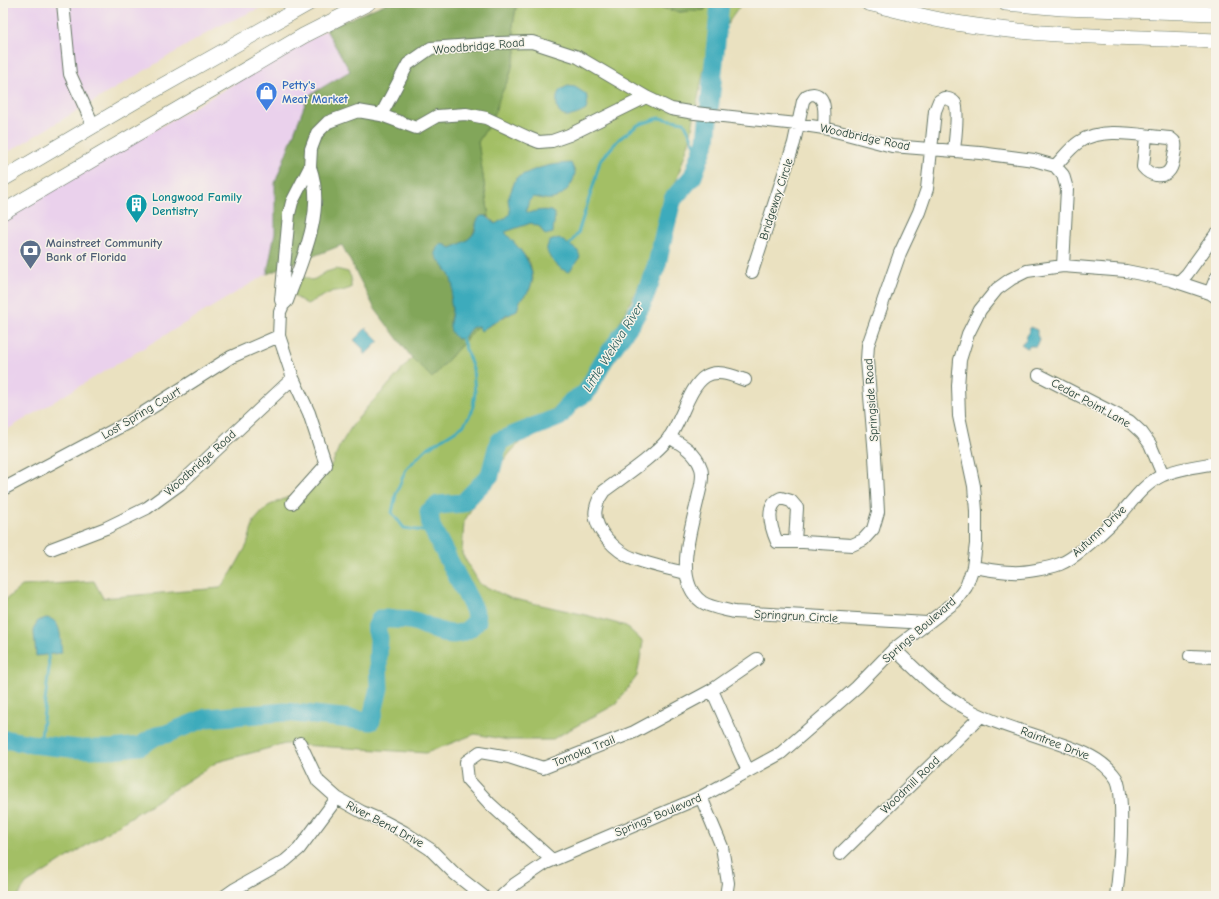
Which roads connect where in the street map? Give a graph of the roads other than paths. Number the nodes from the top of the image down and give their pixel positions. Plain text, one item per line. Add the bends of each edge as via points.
1 (63, 3) edge
2 (309, 3) edge
3 (368, 3) edge
4 (868, 3) edge
5 (1005, 3) edge
6 (1137, 7) edge
7 (1216, 13) edge
8 (1216, 41) edge
9 (646, 97) junction
10 (382, 115) junction
11 (797, 124) junction
12 (93, 125) junction
13 (824, 128) junction
14 (1146, 136) dead end
15 (931, 150) junction
16 (954, 150) junction
17 (310, 166) junction
18 (1055, 166) junction
19 (3, 179) edge
20 (3, 212) edge
21 (1216, 234) edge
22 (1063, 266) junction
23 (752, 272) dead end
24 (1216, 278) edge
25 (1179, 282) junction
26 (1213, 295) edge
27 (283, 305) junction
28 (279, 336) junction
29 (1039, 375) dead end
30 (293, 378) junction
31 (745, 380) dead end
32 (669, 437) junction
33 (1216, 463) edge
34 (1163, 475) junction
35 (3, 489) edge
36 (292, 503) dead end
37 (796, 542) dead end
38 (51, 549) dead end
39 (973, 568) junction
40 (686, 573) junction
41 (927, 623) junction
42 (894, 649) junction
43 (1190, 656) dead end
44 (1216, 657) edge
45 (757, 659) dead end
46 (712, 690) junction
47 (981, 716) junction
48 (300, 743) dead end
49 (748, 771) junction
50 (701, 797) junction
51 (337, 798) junction
52 (840, 854) dead end
53 (552, 860) junction
54 (225, 896) edge
55 (483, 896) edge
56 (502, 896) edge
57 (726, 896) edge
58 (1116, 896) edge

1 - 12 street via 70,74
2 - 12 main road
3 - 20 main road via 303,36
4 - 8 main road via 956,23 997,28
5 - 6 main road via 1062,8
6 - 7 main road
9 - 10 street via 569,135 539,142 486,118 466,114 437,116 416,128
9 - 10 street, Woodbridge Road via 578,57 532,42 491,43 431,48 408,64
9 - 11 street, Woodbridge Road via 671,109
10 - 17 street via 358,110 328,122 317,133 311,149
11 - 13 street, Woodbridge Road
11 - 13 street, Bridgeway Circle via 803,101 806,96 812,94 823,102
11 - 23 street, Bridgeway Circle via 794,144
12 - 19 main road
13 - 15 street, Woodbridge Road via 892,146
14 - 18 street via 1113,132 1094,135 1079,143
15 - 16 street, Woodbridge Road
15 - 16 street, Springside Road via 935,111 939,101 944,98 952,100 957,112
15 - 37 street, Springside Road via 926,189 919,212 900,253 868,345 878,512 873,529 862,540 852,545
16 - 18 street, Woodbridge Road via 1034,160
17 - 27 street via 292,202 289,214 281,300
17 - 27 street via 314,177 315,202 312,226 303,258 287,301
18 - 22 street via 1063,175 1067,189
21 - 25 street
22 - 25 street, Springs Boulevard via 1126,271
22 - 39 street, Springs Boulevard via 1027,271 997,289 980,310 968,334 960,360 959,416 974,486 976,511
24 - 26 street, Springs Boulevard
25 - 26 street, Springs Boulevard
27 - 28 street via 280,312
28 - 30 street
28 - 35 street, Lost Spring Court via 231,357 129,422
29 - 34 street, Cedar Point Lane via 1129,422 1150,444
30 - 36 street via 309,413 326,465
30 - 38 street, Woodbridge Road via 180,484 147,508 106,528
31 - 32 street via 725,374 715,373 706,376 698,383
32 - 40 street, Springrun Circle via 691,451 702,470 702,483 688,541
32 - 40 street via 657,450 604,492 595,510 601,530 610,543 619,550 633,559
33 - 34 street, Autumn Drive
34 - 39 street, Autumn Drive via 1147,485 1100,533 1061,564 1014,572
39 - 41 street, Springs Boulevard via 966,587 955,602
40 - 41 street, Springrun Circle via 688,584 697,598 704,603 734,612
41 - 42 street, Springs Boulevard
42 - 47 street, Raintree Drive via 944,695
42 - 49 street, Springs Boulevard via 857,687 781,753
43 - 44 street
45 - 46 street, Tomoka Trail
46 - 49 street
46 - 53 street, Tomoka Trail via 634,732 543,768 509,757 480,752 466,762 468,780 490,804
47 - 52 street, Woodmill Road
47 - 58 street, Raintree Drive via 1086,753 1103,764 1117,780 1121,825
48 - 51 street, River Bend Drive via 318,781
49 - 50 street, Springs Boulevard
50 - 53 street, Springs Boulevard
50 - 57 street via 722,847 728,883
51 - 54 street via 299,848 285,862
51 - 55 street, River Bend Drive via 386,822 430,849 455,874
53 - 56 street, Springs Boulevard via 515,884

